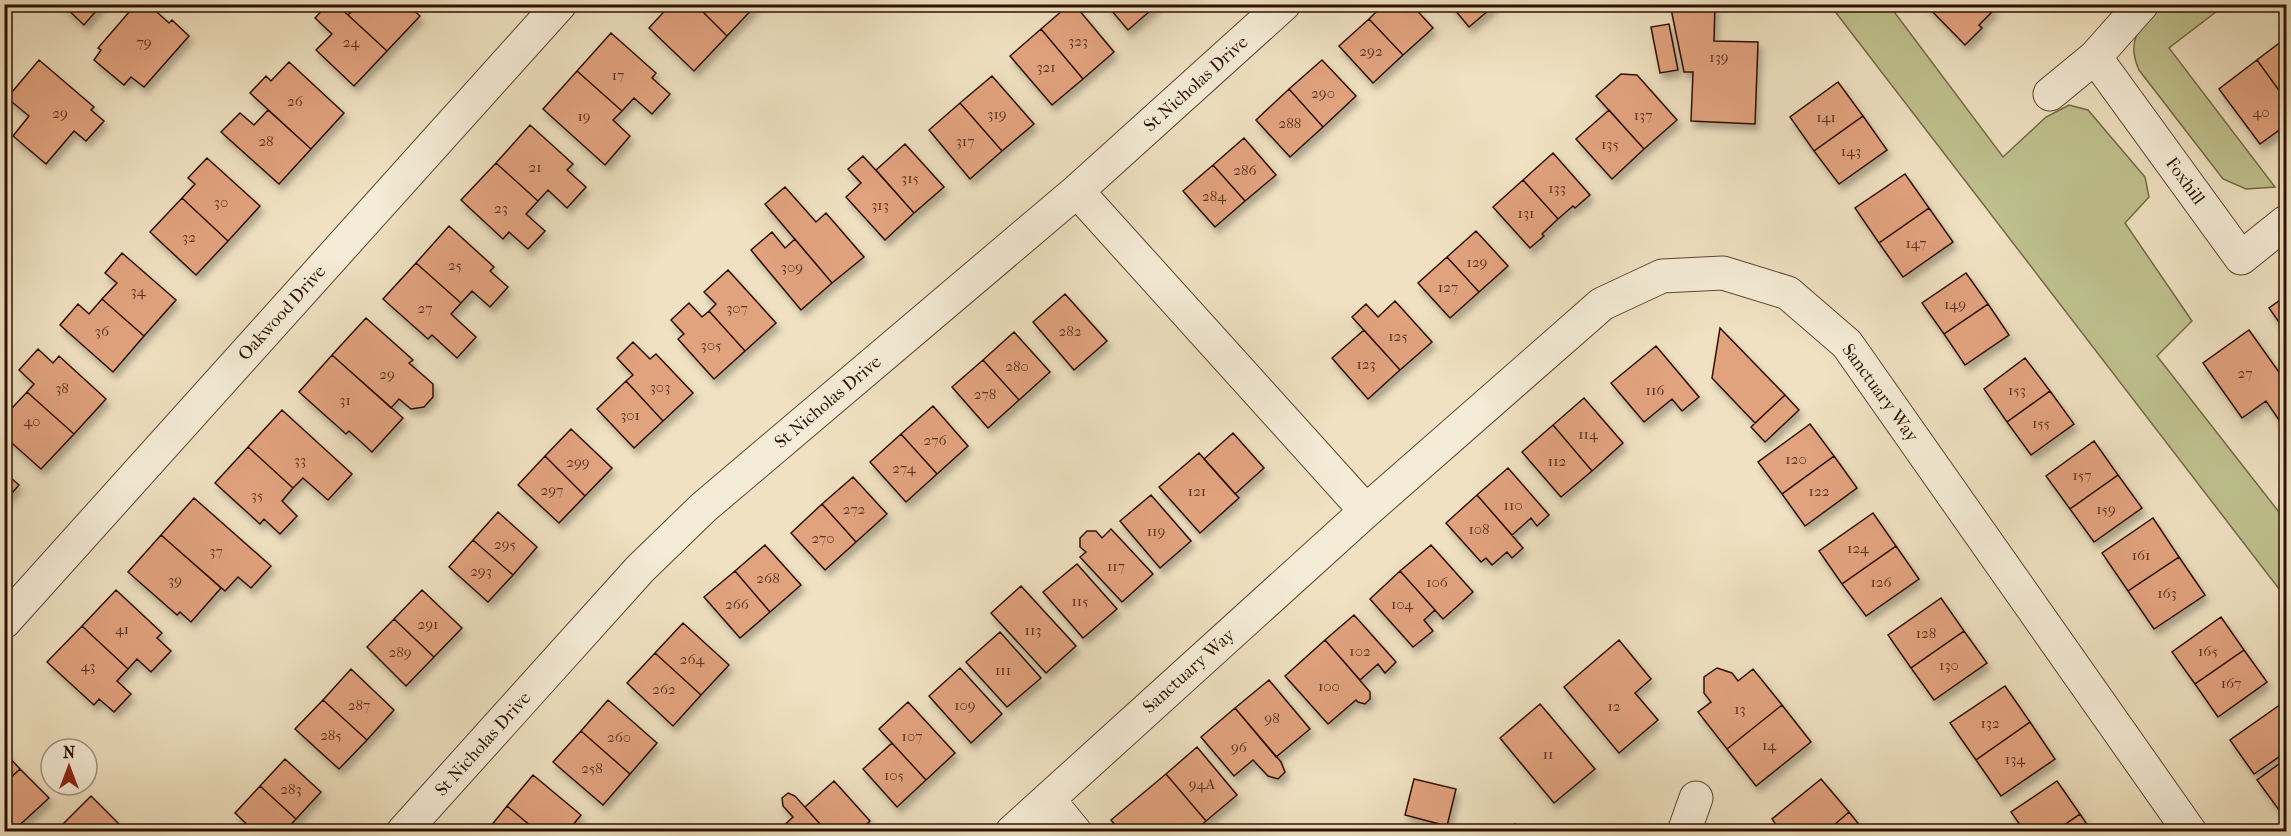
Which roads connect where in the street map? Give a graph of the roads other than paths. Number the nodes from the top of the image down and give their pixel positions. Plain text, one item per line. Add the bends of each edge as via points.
1 (560, 4) edge
2 (1284, 4) edge
3 (2142, 4) edge
4 (2095, 57) junction
5 (2050, 94) dead end
6 (1077, 191) junction
7 (2286, 222) edge
8 (1366, 511) junction
9 (4, 622) edge
10 (1696, 798) dead end
11 (1048, 799) junction
12 (403, 831) edge
13 (1012, 831) edge
14 (1075, 831) edge
15 (1684, 831) edge
16 (2190, 831) edge

1 - 9 street, Oakwood Drive
2 - 6 street, St Nicholas Drive
3 - 4 street
4 - 5 street
4 - 7 street, Foxhill via 2241,258
6 - 8 street
6 - 12 street, St Nicholas Drive via 705,507 640,569
8 - 11 street, Sanctuary Way
8 - 16 street, Sanctuary Way via 1602,303 1662,276 1692,274 1723,273 1788,293 1847,344
10 - 15 street
11 - 13 street, Sanctuary Way
11 - 14 street

